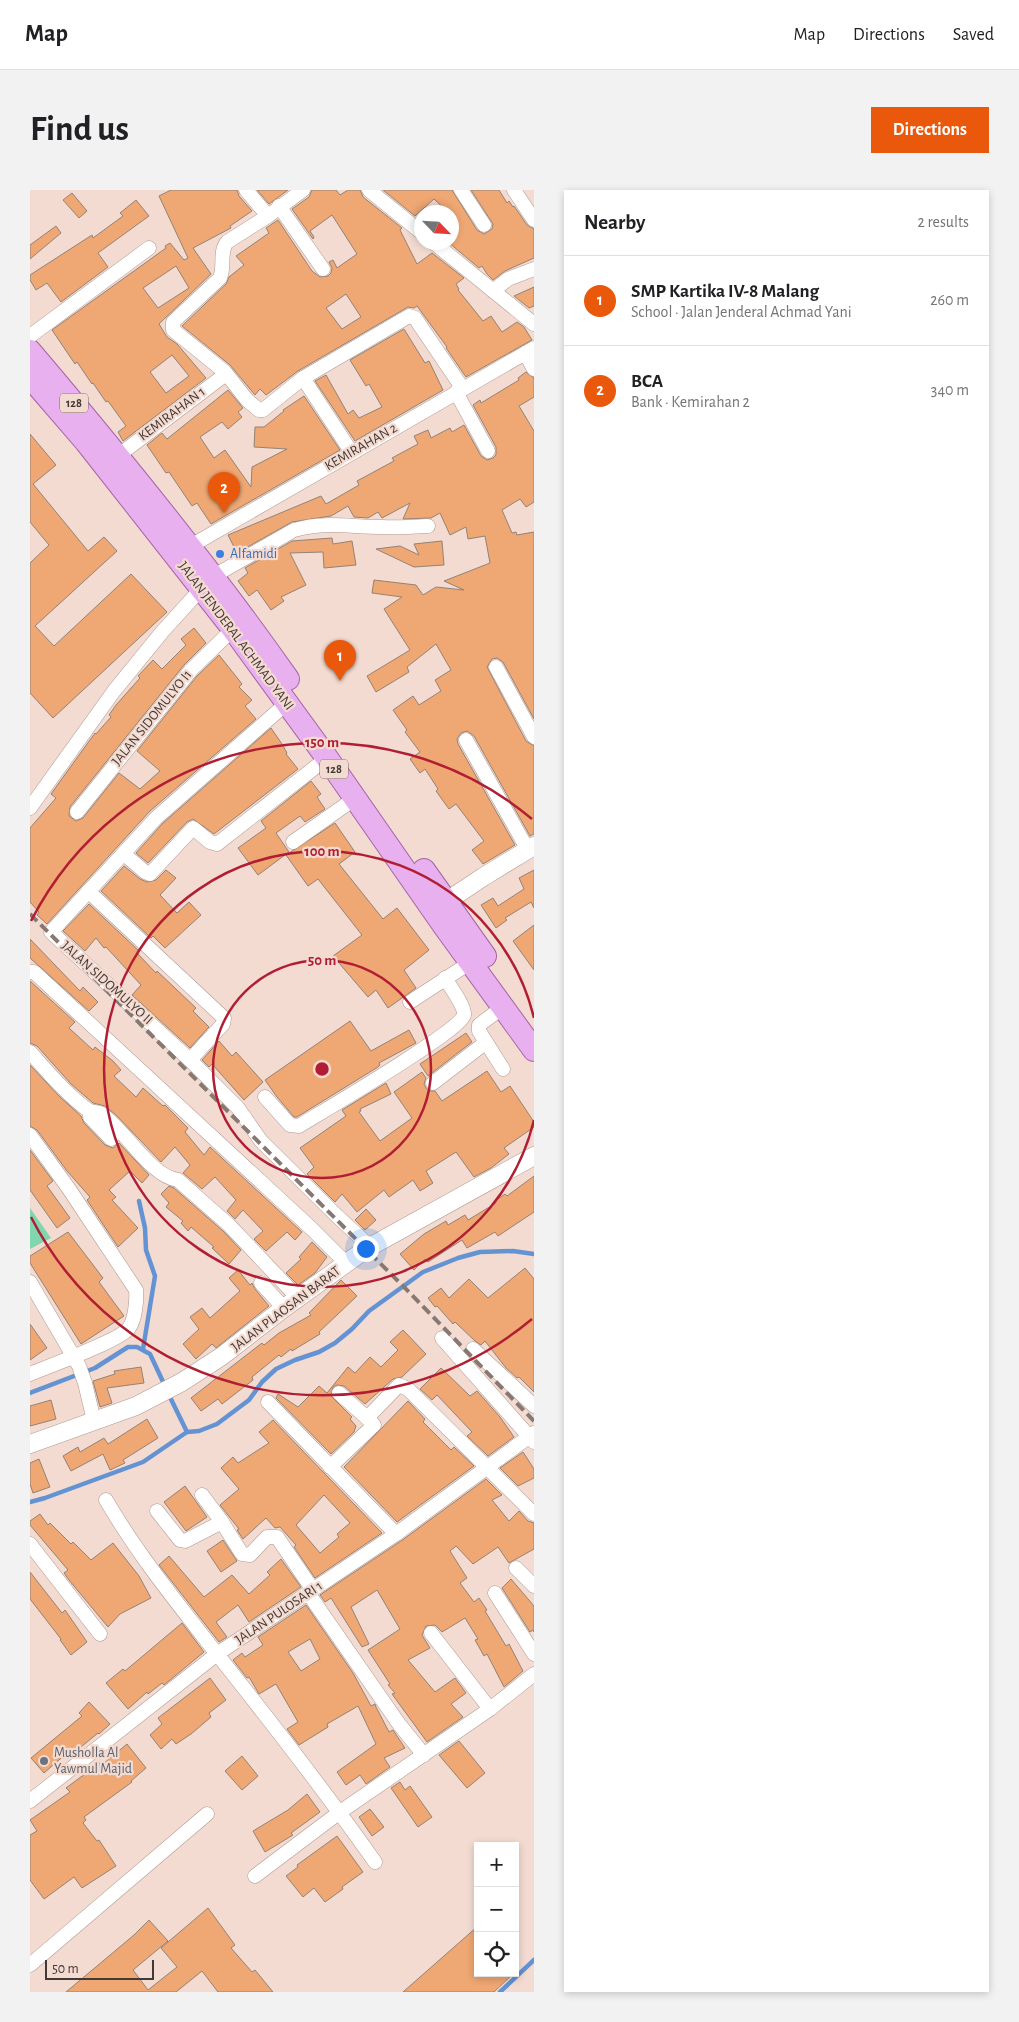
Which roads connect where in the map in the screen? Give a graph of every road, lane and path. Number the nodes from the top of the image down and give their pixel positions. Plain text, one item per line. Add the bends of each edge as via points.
1 (246, 190) edge
2 (303, 190) edge
3 (370, 190) edge
4 (461, 190) edge
5 (514, 190) edge
6 (279, 206) junction
7 (268, 216) junction
8 (534, 220) edge
9 (484, 225) dead end
10 (414, 226) edge
11 (149, 248) dead end
12 (444, 250) edge
13 (323, 269) dead end
14 (534, 269) edge
15 (493, 291) junction
16 (534, 324) edge
17 (30, 336) edge
18 (30, 350) edge
19 (529, 351) edge
20 (534, 369) edge
21 (226, 374) junction
22 (30, 377) edge
23 (303, 378) junction
24 (459, 390) junction
25 (488, 451) dead end
26 (352, 453) junction
27 (119, 456) junction
28 (133, 487) junction
29 (428, 526) dead end
30 (189, 547) junction
31 (206, 583) junction
32 (233, 629) junction
33 (496, 667) dead end
34 (287, 703) junction
35 (534, 737) edge
36 (466, 740) dead end
37 (327, 758) junction
38 (354, 799) junction
39 (30, 808) edge
40 (77, 812) dead end
41 (293, 842) dead end
42 (531, 848) edge
43 (124, 854) junction
44 (88, 891) junction
45 (446, 901) junction
46 (471, 962) junction
47 (30, 972) edge
48 (445, 978) junction
49 (410, 1002) dead end
50 (503, 1007) junction
51 (534, 1024) edge
52 (485, 1043) junction
53 (534, 1050) edge
54 (30, 1052) edge
55 (190, 1060) junction
56 (503, 1069) dead end
57 (434, 1083) dead end
58 (265, 1097) dead end
59 (90, 1111) junction
60 (30, 1135) edge
61 (111, 1139) dead end
62 (534, 1156) edge
63 (372, 1246) junction
64 (346, 1264) junction
65 (30, 1282) edge
66 (261, 1283) dead end
67 (298, 1298) junction
68 (284, 1308) junction
69 (442, 1338) dead end
70 (473, 1349) dead end
71 (74, 1356) junction
72 (30, 1374) edge
73 (339, 1393) dead end
74 (268, 1402) dead end
75 (534, 1406) edge
76 (368, 1418) junction
77 (94, 1421) junction
78 (532, 1437) edge
79 (30, 1444) edge
80 (330, 1467) junction
81 (487, 1467) junction
82 (202, 1495) dead end
83 (106, 1500) dead end
84 (157, 1511) dead end
85 (534, 1514) edge
86 (222, 1522) junction
87 (396, 1534) junction
88 (30, 1544) edge
89 (516, 1568) dead end
90 (534, 1586) edge
91 (310, 1592) junction
92 (495, 1593) dead end
93 (431, 1632) dead end
94 (100, 1634) dead end
95 (217, 1654) junction
96 (534, 1654) edge
97 (534, 1674) edge
98 (490, 1709) junction
99 (424, 1755) junction
100 (30, 1801) edge
101 (340, 1812) junction
102 (207, 1814) dead end
103 (375, 1862) dead end
104 (255, 1876) dead end
105 (30, 1965) edge

1 - 7 street
2 - 6 street
3 - 10 street
4 - 9 street
5 - 8 street
6 - 7 street
6 - 13 street
7 - 21 street via 225,244 222,275 172,324 173,330
11 - 17 street
12 - 15 street
14 - 15 street via 508,279
15 - 16 street
18 - 27 main road, JALAN JENDERAL ACHMAD YANI / 128
19 - 20 street
19 - 24 street, KEMIRAHAN 2
21 - 23 street via 259,410
21 - 27 street, KEMIRAHAN 1
22 - 28 main road, JALAN JENDERAL ACHMAD YANI / 128
23 - 24 street via 402,318 411,316
23 - 26 street
24 - 25 street
24 - 26 street, KEMIRAHAN 2
26 - 30 street, KEMIRAHAN 2
27 - 28 main road, JALAN JENDERAL ACHMAD YANI / 128
28 - 30 main road, JALAN JENDERAL ACHMAD YANI / 128
28 - 31 main road, JALAN JENDERAL ACHMAD YANI / 128
29 - 31 street via 306,526
30 - 31 main road, JALAN JENDERAL ACHMAD YANI / 128
31 - 32 main road, JALAN JENDERAL ACHMAD YANI / 128
31 - 39 street via 114,691
31 - 45 main road, JALAN JENDERAL ACHMAD YANI / 128 via 252,627 363,789
32 - 34 main road, JALAN JENDERAL ACHMAD YANI / 128
32 - 40 street, JALAN SIDOMULYO I1 via 191,670
33 - 35 street
34 - 37 main road, JALAN JENDERAL ACHMAD YANI / 128
34 - 43 street, JALAN SIDOMULYO II via 156,818
36 - 42 street
37 - 38 main road, JALAN JENDERAL ACHMAD YANI / 128
37 - 43 street via 217,844 193,828 150,874
38 - 41 street
38 - 46 main road, JALAN JENDERAL ACHMAD YANI / 128
42 - 45 street
43 - 44 street, JALAN SIDOMULYO II
44 - 55 street via 225,1019
44 - 55 street, JALAN SIDOMULYO II via 52,930 52,934
45 - 51 main road, JALAN JENDERAL ACHMAD YANI / 128
46 - 48 street
46 - 50 main road, JALAN JENDERAL ACHMAD YANI / 128
47 - 64 street via 113,1044
48 - 49 street
48 - 58 street via 464,1015 462,1021 440,1038 299,1126 290,1125
50 - 52 street via 479,1025
50 - 53 main road, JALAN JENDERAL ACHMAD YANI / 128
52 - 56 street
52 - 57 street
54 - 59 street
55 - 63 street, JALAN SIDOMULYO II via 238,1108 262,1141
59 - 61 street via 90,1117
59 - 67 street via 102,1114 149,1162 170,1179 178,1180 229,1225
60 - 71 street via 136,1290 137,1302 129,1328 115,1338
62 - 63 street, JALAN PLAOSAN BARAT
63 - 64 street, JALAN PLAOSAN BARAT
64 - 67 street, JALAN PLAOSAN BARAT
65 - 71 street
66 - 68 street
67 - 68 street, JALAN PLAOSAN BARAT
68 - 77 street, JALAN PLAOSAN BARAT via 182,1382 151,1399
69 - 78 street
70 - 75 street
71 - 72 street
71 - 77 street via 85,1383
73 - 76 street
74 - 80 street
76 - 80 street via 374,1425
76 - 81 street via 399,1385 408,1389
77 - 79 street, JALAN PLAOSAN BARAT
78 - 81 street, JALAN PULOSARI 1
80 - 87 street
81 - 85 street
81 - 87 street, JALAN PULOSARI 1
82 - 86 street
83 - 95 street via 168,1593
84 - 86 street via 180,1540 185,1541
86 - 91 street via 244,1555 250,1554 266,1537 277,1537
87 - 91 street, JALAN PULOSARI 1
88 - 94 street
89 - 90 street
91 - 95 street, JALAN PULOSARI 1
91 - 99 street via 399,1724
92 - 96 street
93 - 98 street
95 - 100 street, JALAN PULOSARI 1
95 - 101 street
97 - 98 street
98 - 99 street
99 - 101 street
101 - 103 street
101 - 104 street
102 - 105 street

